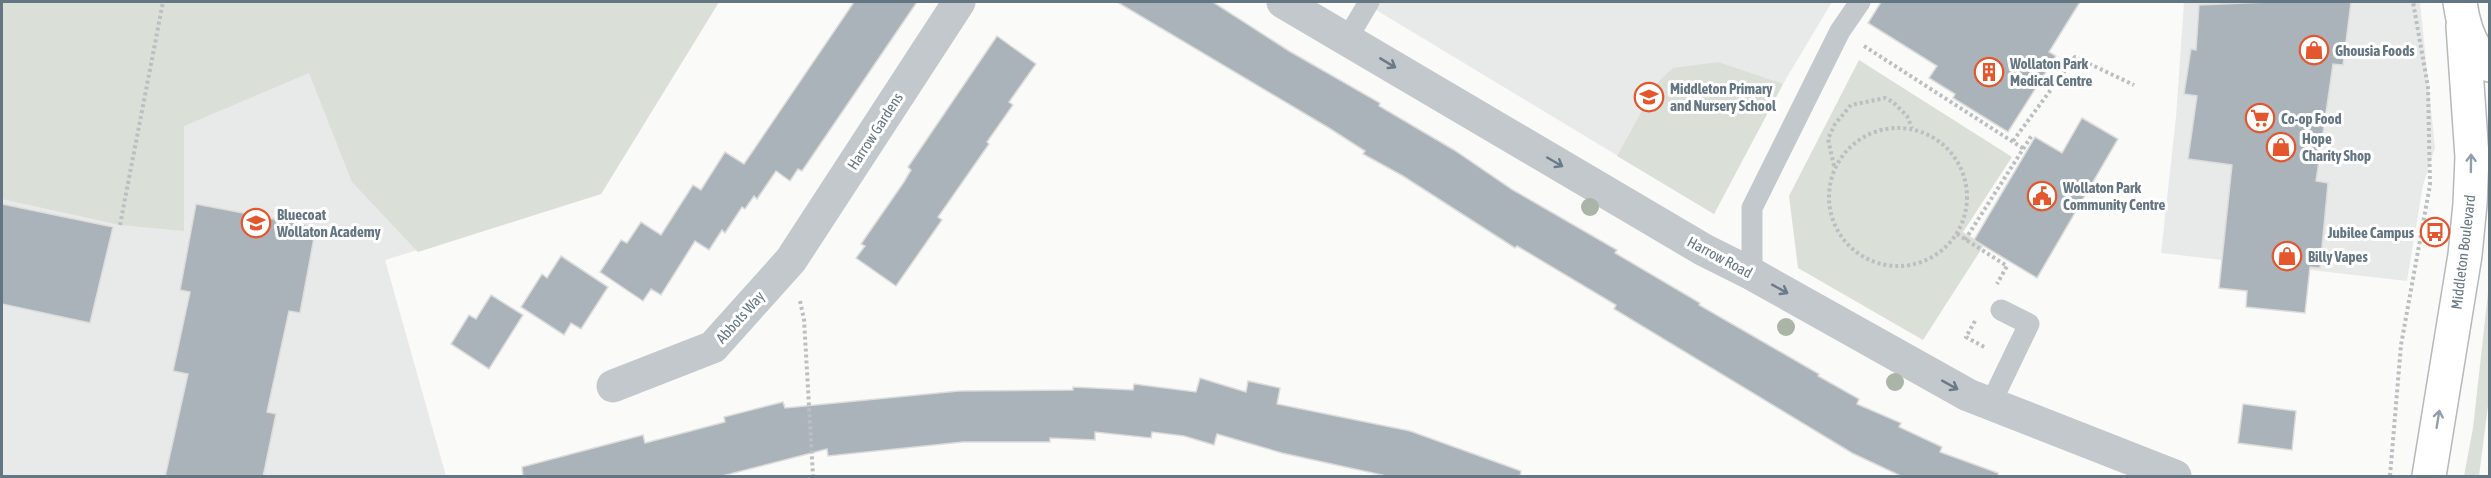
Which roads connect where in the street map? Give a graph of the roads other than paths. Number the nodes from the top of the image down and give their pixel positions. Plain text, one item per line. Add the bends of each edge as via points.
1 (959, 2) edge
2 (1283, 2) edge
3 (1369, 2) edge
4 (1860, 2) edge
5 (2462, 14) edge
6 (1347, 39) junction
7 (2490, 65) edge
8 (791, 260) joint
9 (1752, 274) junction
10 (2001, 310) dead end
11 (613, 386) dead end
12 (1990, 405) junction
13 (2175, 477) edge
14 (2429, 477) edge

1 - 8 street, Harrow Gardens
2 - 6 street, Harrow Road
3 - 6 lane
4 - 9 lane via 1840,31 1752,208
5 - 7 highway via 2481,58
14 -> 5 highway, Middleton Boulevard via 2470,204 2472,157
6 -> 9 street, Harrow Road via 1704,250
8 - 11 street, Abbots Way via 713,347
9 -> 12 street, Harrow Road
10 - 12 lane via 2029,324
12 - 13 street, Harrow Road

